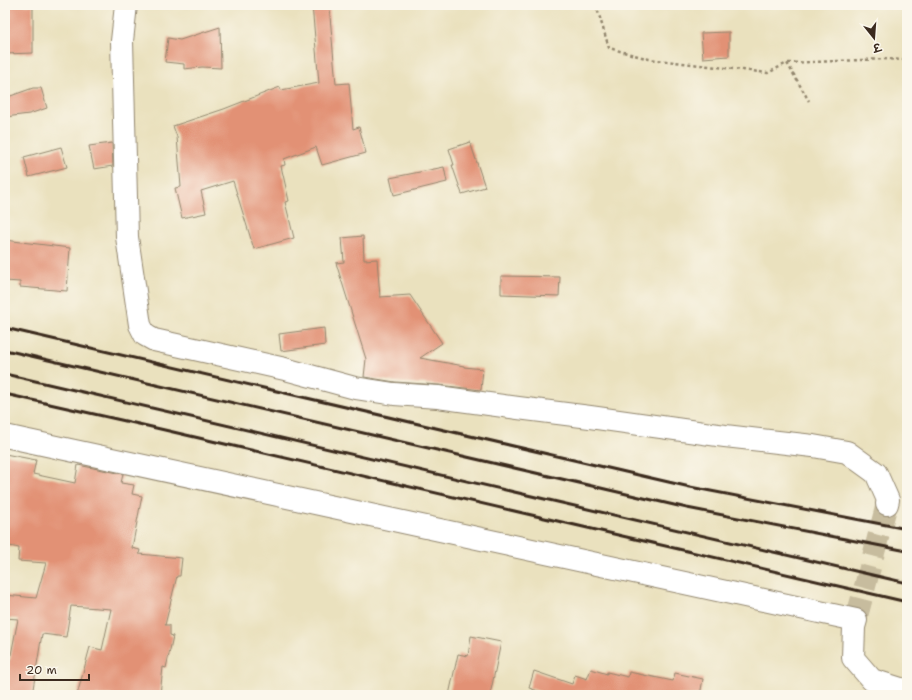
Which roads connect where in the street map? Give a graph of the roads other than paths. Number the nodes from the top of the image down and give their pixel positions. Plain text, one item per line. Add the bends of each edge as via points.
1 (126, 5) edge
2 (5, 436) edge
3 (887, 504) tunnel mouth
4 (907, 691) edge

1 - 3 street via 122,40 127,237 140,324 145,335 154,340 286,369 355,388 847,452 876,473 888,500
2 - 4 street via 856,620 853,658 872,680

